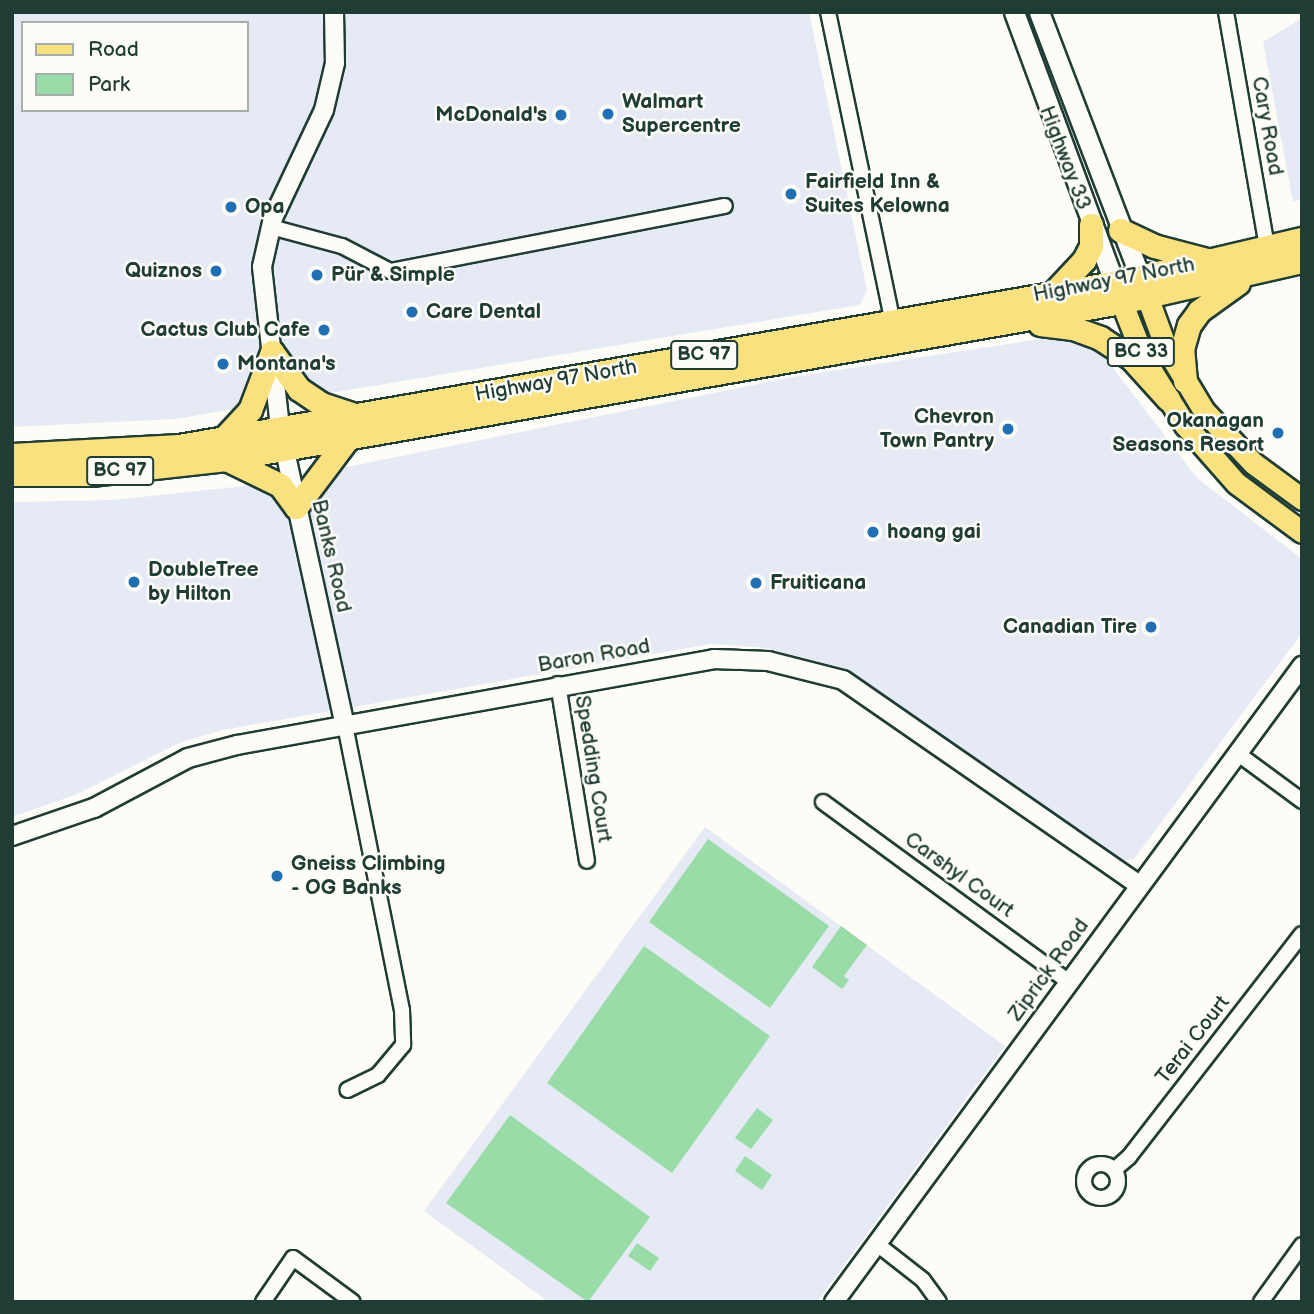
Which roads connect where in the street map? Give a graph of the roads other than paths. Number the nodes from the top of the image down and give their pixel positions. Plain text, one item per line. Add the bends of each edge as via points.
1 (334, 12) edge
2 (828, 12) edge
3 (1014, 12) edge
4 (1039, 12) edge
5 (1226, 12) edge
6 (724, 206) dead end
7 (1091, 225) junction
8 (271, 227) junction
9 (1120, 230) junction
10 (1302, 239) edge
11 (1267, 248) junction
12 (1210, 261) junction
13 (1302, 261) edge
14 (1257, 271) junction
15 (1143, 287) junction
16 (1054, 292) junction
17 (1117, 293) junction
18 (1012, 321) junction
19 (893, 323) junction
20 (870, 346) junction
21 (272, 352) junction
22 (1185, 381) junction
23 (1168, 399) junction
24 (354, 415) junction
25 (282, 438) junction
26 (348, 438) junction
27 (225, 448) junction
28 (12, 455) edge
29 (12, 474) edge
30 (1302, 499) edge
31 (296, 507) junction
32 (1271, 509) junction
33 (1302, 524) edge
34 (1302, 531) edge
35 (1302, 666) edge
36 (558, 684) junction
37 (345, 725) junction
38 (1237, 753) junction
39 (1302, 801) edge
40 (823, 802) dead end
41 (12, 836) edge
42 (587, 861) dead end
43 (1140, 886) junction
44 (1302, 934) edge
45 (1069, 982) junction
46 (346, 1090) dead end
47 (1114, 1170) dead end
48 (877, 1244) junction
49 (1302, 1245) edge
50 (263, 1302) edge
51 (353, 1302) edge
52 (834, 1302) edge
53 (939, 1302) edge
54 (1261, 1302) edge

1 - 8 street, Banks Road via 335,63 324,110
2 - 19 street
3 - 7 main road, Highway 33 / BC 33
4 - 9 main road, Highway 33 / BC 33
5 - 11 street, Cary Road
6 - 8 street via 390,271 342,246
7 - 16 highway via 1091,246 1084,260
7 - 17 main road, Highway 33 / BC 33
8 - 21 street, Banks Road via 262,267
9 - 12 highway via 1154,246
9 - 15 main road, Highway 33 / BC 33
10 - 11 highway, Highway 97 North / BC 97
11 - 12 highway, Highway 97 North / BC 97
12 - 15 highway, Highway 97 North / BC 97
13 - 14 highway, Highway 97 North / BC 97
14 - 15 highway, Highway 97 North / BC 97
14 - 22 highway via 1214,298 1189,325 1182,349
15 - 17 highway, Highway 97 North / BC 97
15 - 22 main road, BC 33 via 1166,348
16 - 17 highway, Highway 97 North / BC 97
16 - 19 highway, Highway 97 North / BC 97
17 - 18 highway, Highway 97 North / BC 97
17 - 23 main road, BC 33 via 1144,359
18 - 20 highway, Highway 97 North / BC 97
18 - 23 highway via 1073,328 1100,338 1131,358
19 - 20 highway
19 - 24 highway, Highway 97 North / BC 97
20 - 26 highway, Highway 97 North / BC 97
21 - 24 highway via 299,389 321,404
21 - 25 street, Banks Road
21 - 27 highway via 250,410
22 - 30 main road, BC 33 via 1225,437
23 - 32 main road, BC 33 via 1236,483
24 - 25 highway, Highway 97 North / BC 97
25 - 26 highway, Highway 97 North / BC 97
25 - 27 highway, Highway 97 North / BC 97
25 - 31 street, Banks Road
26 - 31 highway
27 - 28 highway, Highway 97 North / BC 97 via 179,446
27 - 29 highway, Highway 97 North / BC 97 via 91,474
27 - 31 highway via 280,485
31 - 37 street, Banks Road
32 - 33 main road
32 - 34 main road, BC 33
35 - 38 street, Ziprick Road
36 - 37 street, Baron Road
36 - 42 street, Spedding Court
36 - 43 street, Baron Road via 714,659 768,661 843,680
37 - 41 street, Baron Road via 188,758 94,808
37 - 46 street, Banks Road via 402,1010 403,1045 378,1075
38 - 39 street
38 - 43 street, Ziprick Road
40 - 45 street, Carshyl Court
43 - 45 street, Ziprick Road
44 - 47 street, Terai Court via 1129,1157
45 - 48 street, Ziprick Road
48 - 52 street, Ziprick Road
48 - 53 street via 923,1280
49 - 54 street
50 - 51 street via 293,1258

